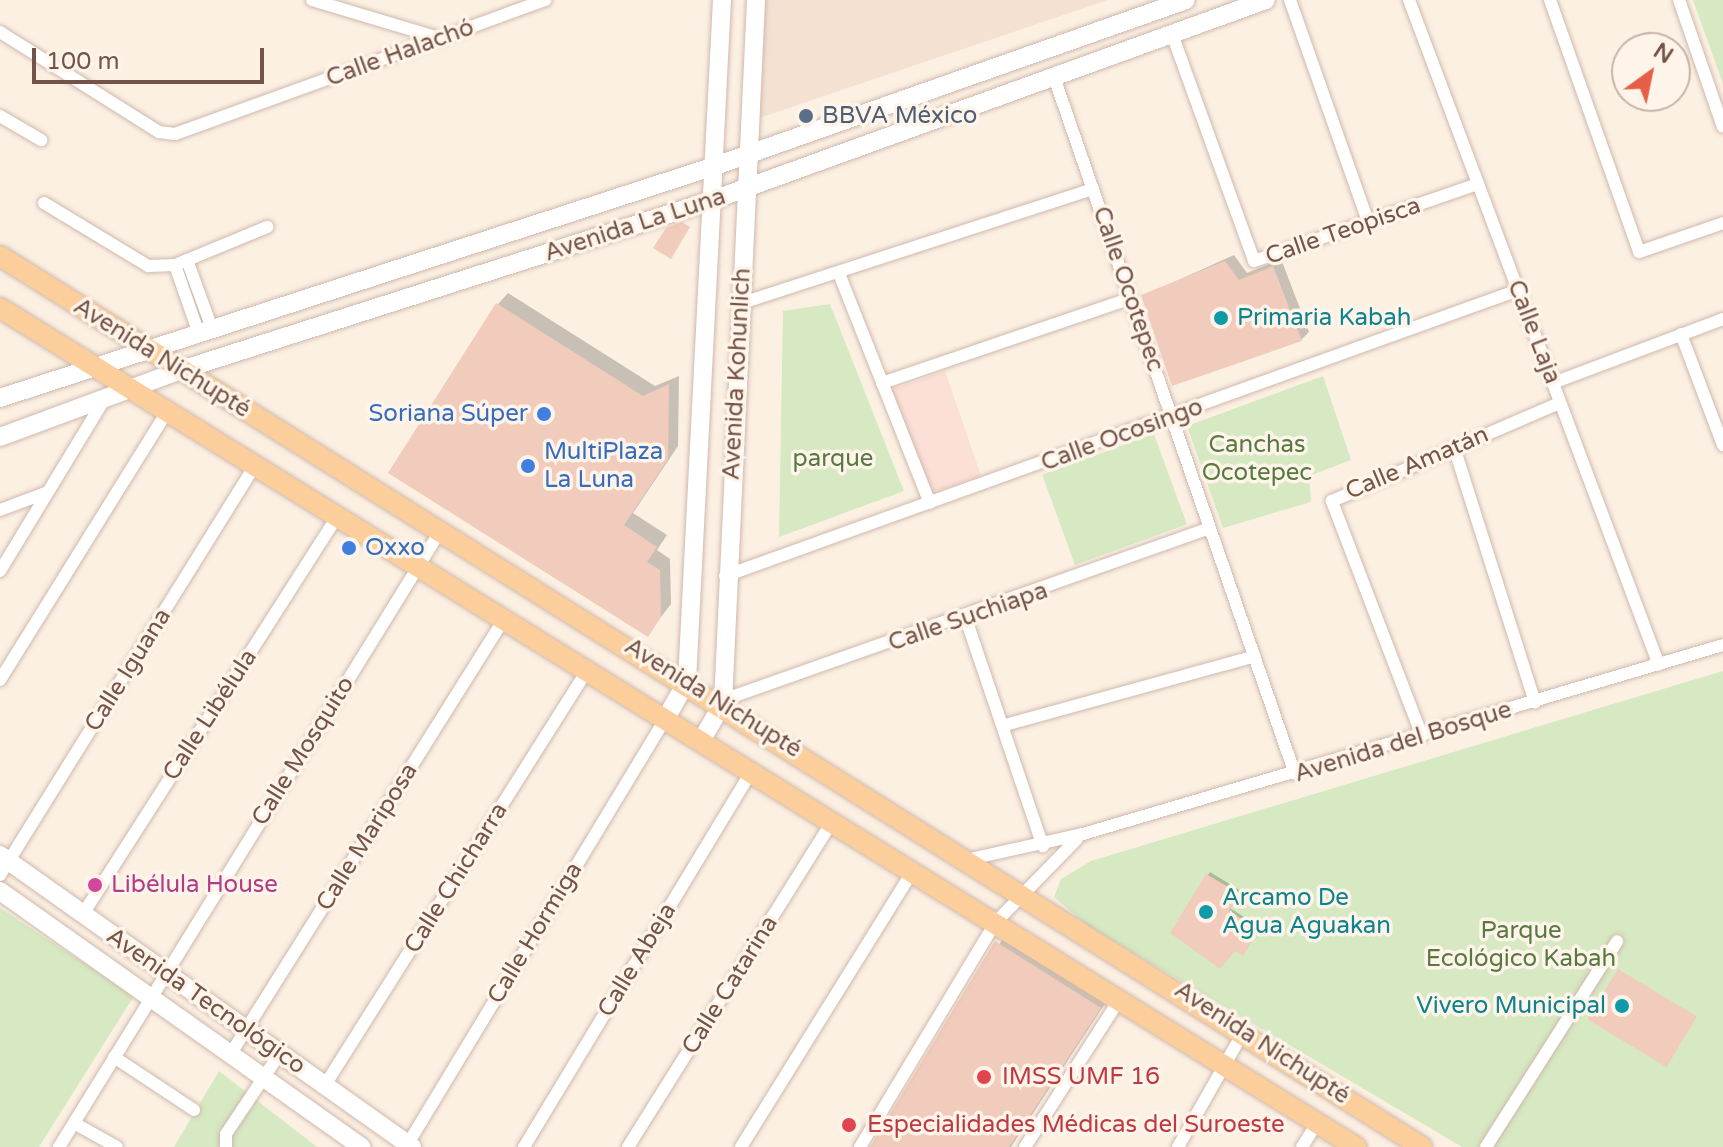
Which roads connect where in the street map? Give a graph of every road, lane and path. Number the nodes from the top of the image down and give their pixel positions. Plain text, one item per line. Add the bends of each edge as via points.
1 (312, 0) edge
2 (545, 0) edge
3 (722, 0) edge
4 (756, 0) edge
5 (1186, 0) edge
6 (1266, 0) edge
7 (1290, 0) edge
8 (1409, 0) edge
9 (1550, 0) edge
10 (1679, 0) edge
11 (0, 32) edge
12 (1172, 34) junction
13 (442, 39) junction
14 (1054, 77) junction
15 (0, 116) edge
16 (1723, 127) edge
17 (41, 140) dead end
18 (750, 154) junction
19 (715, 166) junction
20 (1478, 184) junction
21 (748, 188) junction
22 (1093, 189) junction
23 (710, 201) junction
24 (44, 203) dead end
25 (1368, 222) junction
26 (1723, 223) edge
27 (267, 227) dead end
28 (426, 255) junction
29 (0, 256) edge
30 (181, 263) junction
31 (840, 276) junction
32 (436, 288) junction
33 (1518, 290) junction
34 (1131, 298) junction
35 (742, 303) junction
36 (0, 308) edge
37 (1723, 319) edge
38 (204, 329) junction
39 (1681, 334) junction
40 (145, 348) junction
41 (92, 365) junction
42 (181, 370) junction
43 (882, 383) junction
44 (1553, 383) junction
45 (132, 389) junction
46 (701, 392) junction
47 (736, 393) junction
48 (0, 398) edge
49 (104, 400) junction
50 (1560, 403) junction
51 (167, 412) junction
52 (1172, 418) junction
53 (0, 437) edge
54 (1723, 445) edge
55 (1454, 447) junction
56 (255, 465) junction
57 (48, 492) junction
58 (930, 503) junction
59 (0, 510) edge
60 (338, 516) junction
61 (1210, 528) junction
62 (441, 530) junction
63 (419, 566) junction
64 (0, 571) edge
65 (725, 576) junction
66 (504, 619) junction
67 (966, 619) junction
68 (1723, 645) edge
69 (1255, 656) junction
70 (1659, 665) junction
71 (587, 670) junction
72 (0, 680) edge
73 (687, 681) junction
74 (723, 702) junction
75 (1535, 702) junction
76 (665, 720) junction
77 (1005, 725) junction
78 (1422, 736) junction
79 (701, 741) junction
80 (751, 772) junction
81 (1295, 774) junction
82 (832, 822) junction
83 (1083, 834) junction
84 (1043, 846) junction
85 (970, 859) junction
86 (3, 864) edge
87 (912, 872) junction
88 (0, 891) edge
89 (1027, 895) junction
90 (83, 914) junction
91 (995, 923) junction
92 (1617, 941) dead end
93 (165, 972) junction
94 (150, 998) junction
95 (1119, 1000) junction
96 (246, 1030) junction
97 (1244, 1030) junction
98 (280, 1053) junction
99 (230, 1055) junction
100 (114, 1057) junction
101 (1222, 1064) junction
102 (263, 1078) junction
103 (325, 1085) junction
104 (194, 1110) dead end
105 (74, 1123) junction
106 (1317, 1123) junction
107 (408, 1146) edge
108 (59, 1147) edge
109 (117, 1147) edge
110 (226, 1147) edge
111 (361, 1147) edge
112 (524, 1147) edge
113 (628, 1147) edge
114 (741, 1147) edge
115 (860, 1147) edge
116 (1025, 1147) edge
117 (1178, 1147) edge
118 (1302, 1147) edge
119 (1356, 1147) edge
120 (1422, 1147) edge
121 (1486, 1147) edge

1 - 13 street
2 - 13 street, Calle Halachó
3 - 19 main road, Avenida Kohunlich
4 - 18 main road, Avenida Kohunlich
5 - 18 main road, Avenida La Luna
6 - 12 main road, Avenida La Luna
7 - 25 street
8 - 20 street, Calle Laja
9 - 26 street via 1639,252
10 - 16 street
11 - 13 street, Calle Halachó via 159,132 175,134
12 - 14 main road, Avenida La Luna
12 - 25 street, Calle Teopisca via 1254,261
14 - 21 main road, Avenida La Luna
14 - 22 street, Calle Ocotepec
15 - 17 street
18 - 19 main road, Avenida La Luna
18 - 21 main road, Avenida Kohunlich
19 - 23 main road, Avenida Kohunlich
19 - 28 main road, Avenida La Luna
20 - 25 street, Calle Teopisca
20 - 33 street, Calle Laja
21 - 23 main road, Avenida La Luna
21 - 35 main road, Avenida Kohunlich
22 - 31 street
22 - 34 street, Calle Ocotepec
23 - 32 main road, Avenida La Luna
23 - 46 main road, Avenida Kohunlich
24 - 30 street via 129,258
27 - 30 street
28 - 32 main road
28 - 38 main road, Avenida La Luna
29 - 40 main road, Avenida Nichupté
30 - 38 street
31 - 35 street
31 - 43 street
32 - 42 main road, Avenida La Luna
33 - 44 street, Calle Laja
33 - 52 street, Calle Ocosingo
34 - 43 street
34 - 52 street, Calle Ocotepec
35 - 47 main road, Avenida Kohunlich
36 - 41 main road, Avenida Nichupté
37 - 39 street
38 - 40 main road, Avenida La Luna
39 - 44 street
39 - 54 street
40 - 41 main road, Avenida La Luna
40 - 42 main road, Avenida Nichupté
41 - 45 main road, Avenida Nichupté
41 - 48 main road, Avenida La Luna
42 - 45 main road, Avenida La Luna
42 - 62 main road, Avenida Nichupté
43 - 58 street
44 - 50 street, Calle Laja
45 - 49 main road, Avenida La Luna
45 - 51 main road, Avenida Nichupté
46 - 47 main road
46 - 73 main road, Avenida Kohunlich
47 - 65 main road, Avenida Kohunlich
49 - 53 main road, Avenida La Luna
49 - 57 street
50 - 55 street, Calle Amatán
50 - 70 street, Calle Laja
51 - 56 main road, Avenida Nichupté
51 - 72 street
52 - 58 street, Calle Ocosingo
52 - 61 street, Calle Ocotepec
55 - 75 street
55 - 78 street, Calle Amatán via 1337,496 1329,509
56 - 60 main road, Avenida Nichupté
56 - 86 street, Calle Iguana
57 - 59 street
57 - 64 street
58 - 65 street, Calle Ocosingo
60 - 63 main road, Avenida Nichupté
60 - 90 street, Calle Libélula
61 - 67 street, Calle Suchiapa
61 - 69 street, Calle Ocotepec
62 - 63 street, Calle Mosquito
62 - 73 main road, Avenida Nichupté
63 - 66 main road, Avenida Nichupté
63 - 93 street, Calle Mosquito
65 - 74 main road, Avenida Kohunlich
66 - 71 main road, Avenida Nichupté
66 - 96 street, Calle Mariposa
67 - 74 street, Calle Suchiapa
67 - 77 street
68 - 70 street, Avenida del Bosque
69 - 77 street
69 - 81 street, Calle Ocotepec
70 - 75 street, Avenida del Bosque
71 - 76 main road, Avenida Nichupté
71 - 103 street, Calle Chicharra
73 - 74 main road, Avenida Nichupté
73 - 76 main road, Avenida Kohunlich
74 - 79 main road, Avenida Kohunlich
74 - 85 main road, Avenida Nichupté
75 - 78 street, Avenida del Bosque
76 - 79 main road, Avenida Nichupté
76 - 107 street, Calle Hormiga
77 - 84 street
78 - 81 street, Avenida del Bosque
79 - 80 main road, Avenida Nichupté
80 - 82 main road, Avenida Nichupté
80 - 112 street, Calle Abeja
81 - 83 street, Avenida del Bosque
82 - 87 main road, Avenida Nichupté
82 - 113 street, Calle Catarina
83 - 84 street, Avenida del Bosque
83 - 89 street, Avenida del Bosque via 1052,859
84 - 85 street, Avenida del Bosque
85 - 89 main road, Avenida Nichupté
86 - 90 main road, Avenida Tecnológico
87 - 91 main road, Avenida Nichupté
87 - 114 street
88 - 94 main road, Avenida Tecnológico
89 - 91 street, Avenida del Bosque
89 - 97 main road, Avenida Nichupté
90 - 93 main road, Avenida Tecnológico
91 - 95 main road, Avenida Nichupté
91 - 115 street, Avenida del Bosque
92 - 121 street
93 - 94 street, Calle Mosquito
93 - 96 main road, Avenida Tecnológico
94 - 99 main road, Avenida Tecnológico
94 - 100 street, Calle Mosquito
95 - 101 main road, Avenida Nichupté
95 - 116 street
96 - 98 main road, Avenida Tecnológico
96 - 99 street, Calle Mariposa
97 - 101 street
97 - 120 main road, Avenida Nichupté
98 - 102 street
98 - 103 main road, Avenida Tecnológico
99 - 102 main road, Avenida Tecnológico
100 - 104 street
100 - 105 street, Calle Mosquito
101 - 106 main road, Avenida Nichupté
101 - 117 street
102 - 110 street via 226,1134
102 - 111 main road, Avenida Tecnológico
103 - 107 main road, Avenida Tecnológico
105 - 108 street, Calle Mosquito
105 - 109 street
106 - 118 street
106 - 119 main road, Avenida Nichupté

